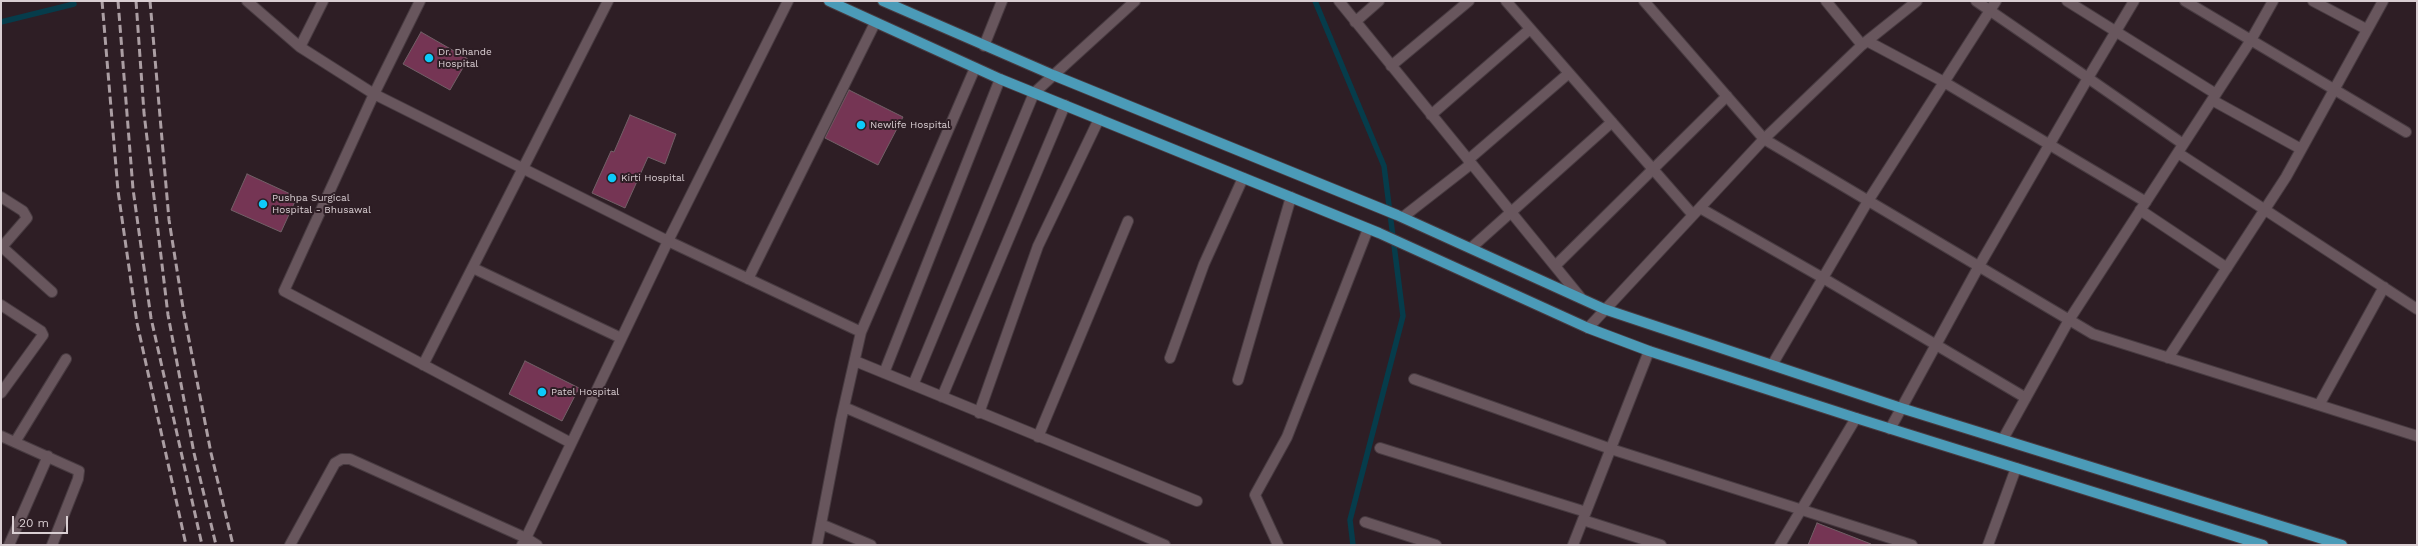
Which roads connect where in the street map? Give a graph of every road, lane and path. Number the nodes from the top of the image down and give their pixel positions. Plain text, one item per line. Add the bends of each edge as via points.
1 (247, 1) edge
2 (322, 1) edge
3 (420, 1) edge
4 (608, 1) edge
5 (788, 1) edge
6 (829, 1) edge
7 (882, 1) edge
8 (1002, 1) edge
9 (1135, 1) edge
10 (1338, 1) edge
11 (1379, 1) edge
12 (1469, 1) edge
13 (1506, 1) edge
14 (1644, 1) edge
15 (1826, 1) edge
16 (1917, 1) edge
17 (1976, 1) edge
18 (1996, 1) edge
19 (2067, 1) edge
20 (2134, 1) edge
21 (2185, 1) edge
22 (2274, 1) edge
23 (2313, 1) edge
24 (2383, 1) edge
25 (1990, 10) junction
26 (1355, 22) junction
27 (875, 23) junction
28 (1530, 28) junction
29 (2366, 30) junction
30 (2116, 32) junction
31 (2251, 40) junction
32 (1864, 43) junction
33 (984, 46) junction
34 (300, 48) junction
35 (1391, 66) junction
36 (975, 68) junction
37 (1569, 73) junction
38 (1053, 75) junction
39 (2088, 78) junction
40 (1000, 79) junction
41 (1944, 82) junction
42 (2334, 88) junction
43 (1034, 92) junction
44 (374, 94) junction
45 (1727, 96) junction
46 (2214, 97) junction
47 (1065, 105) junction
48 (1431, 115) junction
49 (1099, 119) junction
50 (1612, 122) junction
51 (2406, 132) dead end
52 (1764, 139) junction
53 (2184, 144) junction
54 (2049, 145) junction
55 (2301, 149) junction
56 (2178, 153) junction
57 (1470, 162) junction
58 (523, 168) junction
59 (1653, 169) junction
60 (1242, 178) junction
61 (1, 196) edge
62 (1291, 197) junction
63 (1868, 201) junction
64 (2143, 206) junction
65 (2264, 210) junction
66 (1696, 211) junction
67 (1511, 212) junction
68 (1400, 216) junction
69 (1128, 221) dead end
70 (1368, 229) junction
71 (668, 241) junction
72 (1, 248) edge
73 (1470, 248) junction
74 (1555, 266) junction
75 (1979, 266) junction
76 (473, 268) junction
77 (2227, 268) junction
78 (1823, 278) junction
79 (748, 279) junction
80 (2384, 287) junction
81 (52, 292) dead end
82 (1581, 298) junction
83 (1, 305) edge
84 (1604, 309) junction
85 (2417, 309) edge
86 (2069, 320) junction
87 (1588, 328) junction
88 (861, 332) junction
89 (621, 338) junction
90 (1936, 346) junction
91 (1649, 351) junction
92 (1170, 358) dead end
93 (2168, 358) junction
94 (66, 359) dead end
95 (855, 361) junction
96 (423, 365) junction
97 (1772, 365) junction
98 (884, 373) junction
99 (1414, 379) dead end
100 (1238, 380) dead end
101 (913, 385) junction
102 (1, 393) edge
103 (942, 397) junction
104 (2026, 398) junction
105 (2319, 405) junction
106 (844, 407) junction
107 (1901, 408) junction
108 (980, 413) junction
109 (1856, 418) junction
110 (1890, 429) junction
111 (1, 436) edge
112 (2417, 436) edge
113 (1038, 437) junction
114 (2003, 439) junction
115 (15, 442) junction
116 (571, 443) junction
117 (1380, 448) dead end
118 (1611, 449) junction
119 (48, 456) junction
120 (2016, 468) junction
121 (1197, 501) dead end
122 (1801, 510) junction
123 (1584, 516) junction
124 (1365, 522) dead end
125 (821, 524) junction
126 (524, 542) edge
127 (2258, 544) edge
128 (9, 545) edge
129 (52, 545) edge
130 (290, 545) edge
131 (537, 545) edge
132 (817, 545) edge
133 (871, 545) edge
134 (1165, 545) edge
135 (1278, 545) edge
136 (1436, 545) edge
137 (1573, 545) edge
138 (1661, 545) edge
139 (1780, 545) edge
140 (1912, 545) edge
141 (1988, 545) edge
142 (2342, 545) edge

1 - 34 street
2 - 34 street
3 - 44 street
4 - 58 street
5 - 71 street
6 - 27 main road
7 - 33 main road
8 - 33 street
9 - 38 street
10 - 26 street
11 - 26 street
12 - 35 street
13 - 28 street
14 - 45 street
15 - 32 street
16 - 32 street
17 - 25 street
18 - 25 street
19 - 30 street
20 - 30 street
21 - 31 street
22 - 31 street
23 - 29 street
24 - 29 street
25 - 39 street
25 - 41 street
26 - 35 street
27 - 36 main road
27 - 79 street
28 - 37 street
28 - 48 street
29 - 42 street
30 - 39 street
30 - 46 street
31 - 42 street
31 - 46 street
32 - 41 street
32 - 52 street
33 - 38 main road
34 - 44 street
35 - 48 street
36 - 40 main road
36 - 88 street
37 - 50 street
37 - 57 street
38 - 43 street
38 - 68 main road
39 - 53 street
39 - 54 street
40 - 43 main road
40 - 98 street
41 - 54 street
41 - 63 street
42 - 51 street
42 - 55 street
43 - 47 main road
43 - 101 street
44 - 58 street
44 - 96 street via 284,291
45 - 52 street
45 - 59 street
46 - 53 street
46 - 55 street
47 - 49 main road
47 - 103 street
48 - 57 street
49 - 60 main road
49 - 108 street via 1038,246
50 - 59 street
50 - 67 street
52 - 63 street
52 - 66 street
53 - 56 street
54 - 64 street
54 - 75 street
55 - 65 street
56 - 64 street
56 - 65 street
57 - 67 street
57 - 68 street
58 - 71 street
58 - 76 street
59 - 66 street
59 - 74 street
60 - 62 main road
60 - 92 street via 1204,264
61 - 72 street via 23,211 27,218
62 - 70 main road
62 - 100 street
63 - 75 street
63 - 78 street
64 - 77 street
64 - 86 street
65 - 77 street
65 - 80 street
66 - 78 street
66 - 84 street
67 - 73 street
67 - 74 street
68 - 73 main road
69 - 113 street
70 - 87 main road
70 - 135 street via 1288,438 1255,495
71 - 79 street
71 - 89 street
72 - 81 street
73 - 82 main road
74 - 82 street
75 - 86 street
75 - 90 street
76 - 89 street
76 - 96 street
77 - 93 street
78 - 90 street
78 - 97 street
79 - 88 street
80 - 85 street
80 - 105 street
82 - 84 main road
83 - 102 street via 41,331 43,335
84 - 87 street
84 - 97 main road
86 - 93 street via 2093,334
86 - 104 street
87 - 91 main road
88 - 95 street
89 - 116 street
90 - 104 street
90 - 107 street
91 - 109 main road
91 - 118 street
93 - 105 street
94 - 115 street
95 - 98 street
95 - 106 street
96 - 116 street
97 - 107 main road
98 - 101 street
99 - 118 street
101 - 103 street
103 - 108 street
104 - 114 street
105 - 112 street
106 - 125 street
106 - 134 street
107 - 110 street
107 - 114 main road
108 - 113 street
109 - 110 main road
109 - 122 street
110 - 120 main road
111 - 115 street
113 - 121 street
114 - 142 main road
115 - 119 street
116 - 126 street
117 - 123 street
118 - 122 street
118 - 123 street
119 - 128 street
119 - 129 street via 76,468 80,475
120 - 127 main road
120 - 141 street
122 - 139 street
122 - 140 street
123 - 137 street
123 - 138 street
124 - 136 street
125 - 132 street
125 - 133 street
126 - 130 street via 357,462 342,460 335,463
126 - 131 street

